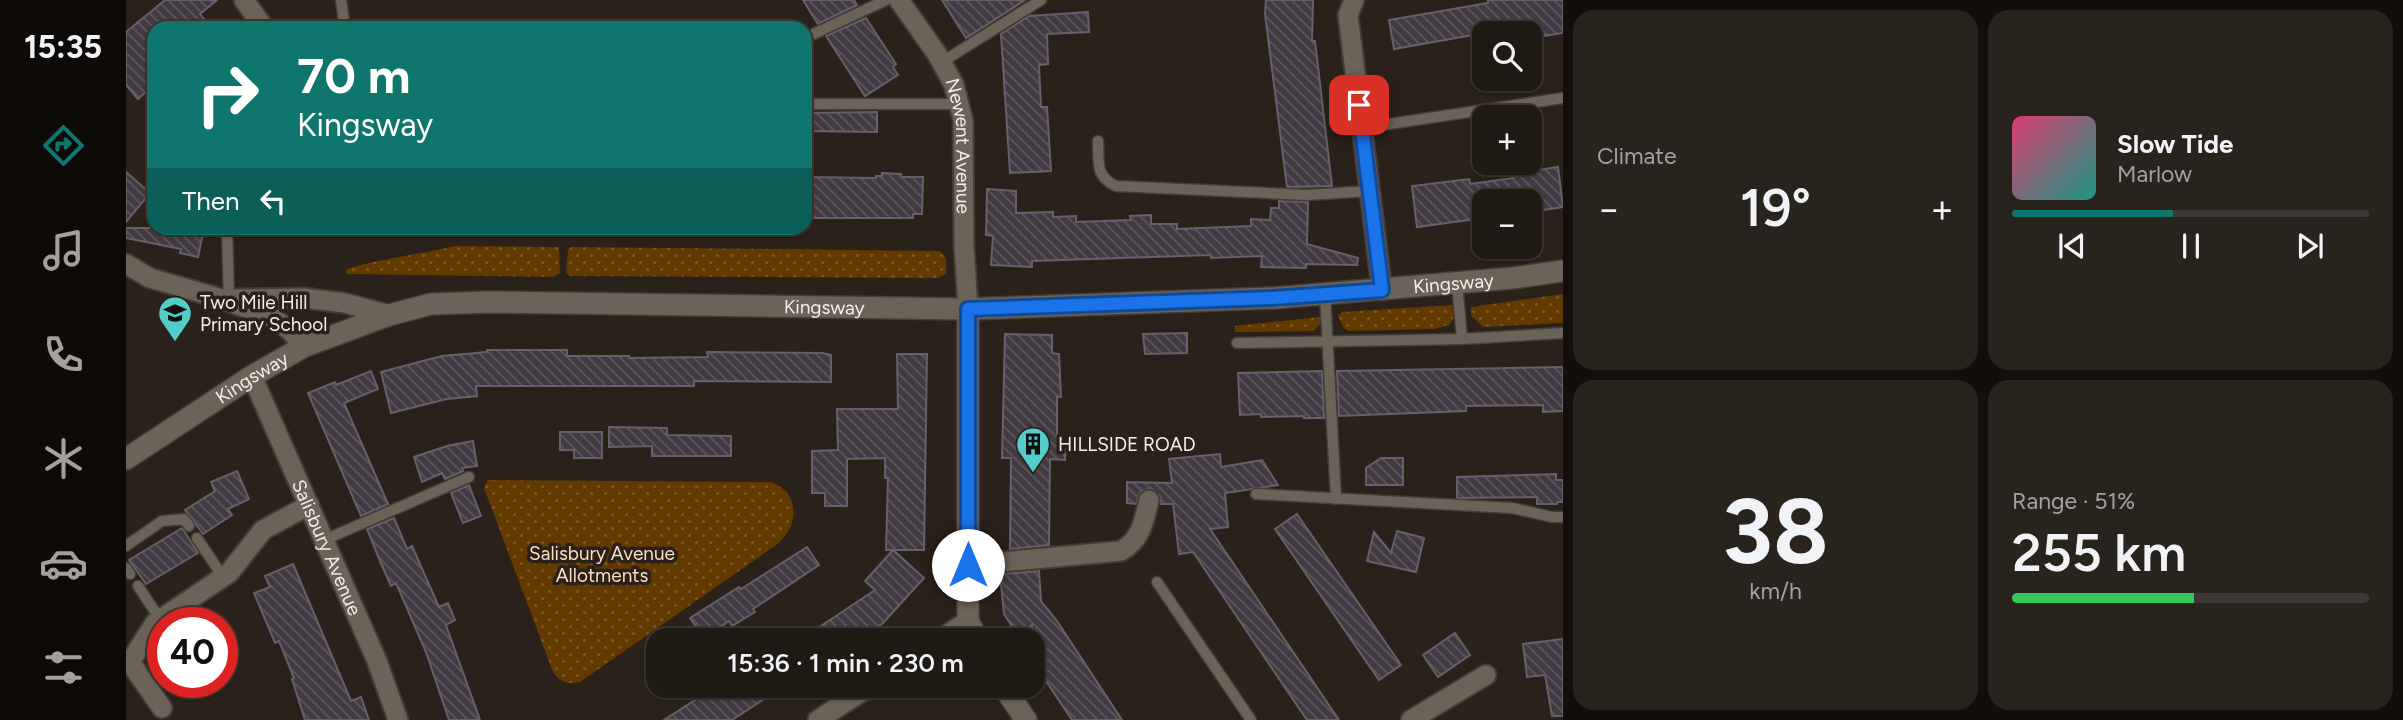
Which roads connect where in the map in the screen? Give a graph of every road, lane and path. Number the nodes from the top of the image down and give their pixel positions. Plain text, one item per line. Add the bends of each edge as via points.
1 (244, 0) edge
2 (341, 0) edge
3 (886, 0) edge
4 (899, 0) edge
5 (1041, 0) edge
6 (1354, 0) edge
7 (259, 21) edge
8 (344, 21) edge
9 (812, 35) edge
10 (942, 62) junction
11 (1563, 98) edge
12 (812, 104) edge
13 (959, 104) junction
14 (1362, 128) junction
15 (1098, 141) dead end
16 (1370, 191) junction
17 (227, 235) edge
18 (126, 264) edge
19 (1563, 271) edge
20 (1457, 283) junction
21 (1382, 290) junction
22 (1325, 294) junction
23 (224, 299) junction
24 (968, 309) junction
25 (389, 315) junction
26 (1563, 333) edge
27 (1462, 339) junction
28 (1328, 341) junction
29 (1237, 343) dead end
30 (303, 346) junction
31 (252, 376) junction
32 (126, 459) edge
33 (469, 477) dead end
34 (1256, 494) dead end
35 (1336, 499) junction
36 (1149, 500) dead end
37 (309, 505) junction
38 (1563, 517) edge
39 (189, 526) dead end
40 (197, 538) dead end
41 (324, 540) junction
42 (126, 546) edge
43 (968, 565) junction
44 (223, 577) junction
45 (1157, 582) dead end
46 (138, 586) dead end
47 (152, 607) edge
48 (179, 607) edge
49 (968, 621) junction
50 (957, 628) edge
51 (972, 628) edge
52 (147, 636) edge
53 (128, 666) edge
54 (1486, 675) dead end
55 (852, 698) edge
56 (1011, 698) edge
57 (162, 708) dead end
58 (398, 720) edge
59 (818, 720) edge
60 (1026, 720) edge
61 (1251, 720) edge
62 (1411, 720) edge

1 - 7 street
2 - 8 lane
3 - 9 lane
4 - 10 street, Newent Avenue
5 - 10 lane
6 - 14 street via 1348,15
10 - 13 street, Newent Avenue
11 - 14 lane
12 - 13 lane
13 - 24 street, Newent Avenue
14 - 16 street
15 - 16 lane via 1100,171 1106,182 1116,186 1307,195
16 - 21 street
17 - 23 lane
18 - 23 street via 150,278
19 - 20 street, Kingsway
20 - 21 street, Kingsway
20 - 27 lane
21 - 22 street, Kingsway
22 - 24 street, Kingsway
22 - 28 lane
23 - 25 street via 304,298
23 - 30 street via 273,318
24 - 25 street, Kingsway via 490,302 431,304
24 - 43 street
25 - 30 street, Kingsway
26 - 27 lane
27 - 28 lane
28 - 29 lane
28 - 35 lane
30 - 31 street, Kingsway
31 - 32 street, Kingsway
31 - 37 street, Salisbury Avenue
33 - 41 lane
34 - 35 lane
35 - 38 lane via 1512,508
36 - 43 street via 1142,528 1132,545 1121,551
37 - 41 street, Salisbury Avenue
37 - 44 street via 263,530
39 - 42 lane via 184,519 169,519
40 - 44 lane
41 - 58 street, Salisbury Avenue
43 - 49 street
44 - 48 street
45 - 61 lane
46 - 47 lane
49 - 50 street
49 - 51 street
52 - 53 street
53 - 57 street
54 - 62 street
55 - 59 street
56 - 60 street

